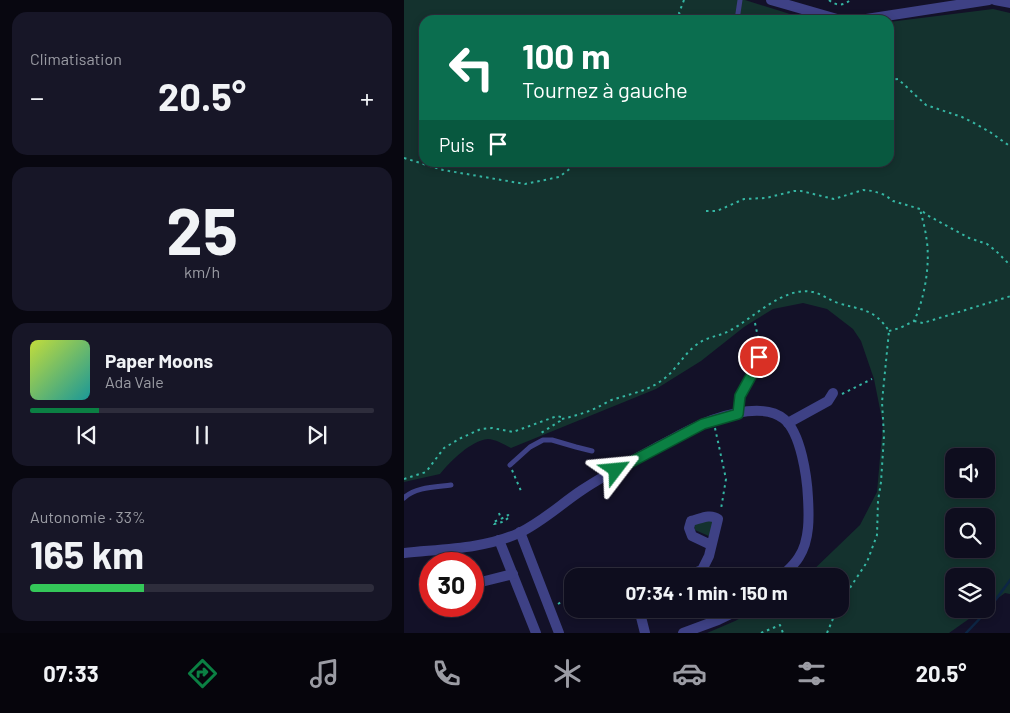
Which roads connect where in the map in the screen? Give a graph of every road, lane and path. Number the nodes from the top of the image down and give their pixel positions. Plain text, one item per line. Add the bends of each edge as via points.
1 (684, 0) edge
2 (740, 0) edge
3 (771, 0) edge
4 (829, 0) edge
5 (850, 0) edge
6 (989, 0) edge
7 (995, 0) edge
8 (1010, 3) edge
9 (680, 15) edge
10 (737, 15) edge
11 (823, 15) edge
12 (892, 15) edge
13 (894, 79) edge
14 (1010, 147) edge
15 (404, 158) edge
16 (419, 162) edge
17 (434, 167) edge
18 (572, 167) edge
19 (920, 209) junction
20 (706, 211) dead end
21 (1010, 266) edge
22 (1010, 296) edge
23 (914, 320) junction
24 (755, 323) dead end
25 (889, 331) junction
26 (759, 357) joint
27 (872, 379) dead end
28 (833, 393) joint
29 (738, 414) junction
30 (562, 419) junction
31 (713, 420) junction
32 (788, 423) junction
33 (543, 440) junction
34 (592, 451) dead end
35 (510, 465) joint
36 (404, 479) edge
37 (451, 485) dead end
38 (521, 491) dead end
39 (404, 498) edge
40 (498, 514) dead end
41 (501, 518) junction
42 (718, 518) junction
43 (520, 532) junction
44 (499, 540) junction
45 (711, 545) junction
46 (404, 552) edge
47 (703, 568) edge
48 (789, 568) edge
49 (513, 574) junction
50 (484, 581) edge
51 (849, 589) edge
52 (564, 600) edge
53 (550, 609) junction
54 (641, 618) edge
55 (722, 618) edge
56 (834, 618) edge
57 (536, 633) edge
58 (559, 633) edge
59 (645, 633) edge
60 (684, 633) edge
61 (761, 633) edge
62 (783, 633) edge
63 (827, 633) edge

1 - 9 path
2 - 10 lane
3 - 11 street
4 - 5 path via 840,5
6 - 12 street
7 - 8 street
13 - 14 path via 898,79 926,104 974,123
15 - 16 path
17 - 18 path via 525,184 560,177
19 - 20 path via 863,190 834,199 794,191 744,199 717,211
19 - 21 path via 969,238 987,244
19 - 23 path via 927,237 927,273
22 - 23 path via 923,323
23 - 25 path
24 - 26 path via 761,350
25 - 30 path via 868,310 813,292 792,293 731,330 705,338 661,382
25 - 51 path via 882,402 884,436 877,535 867,562
26 - 29 street via 740,396
27 - 28 path via 841,395
28 - 32 street via 828,401
29 - 31 street
29 - 32 street via 754,410 771,412
30 - 33 path via 541,434
30 - 36 path via 558,416 513,432 481,429 444,448 426,472
31 - 42 path via 726,479
31 - 43 street via 604,477
32 - 48 street via 801,456 809,516 804,548
33 - 34 lane
33 - 35 lane
35 - 38 path
37 - 39 lane via 417,490
40 - 41 path
41 - 41 path via 510,517 494,524 493,522
42 - 45 street
42 - 45 street via 709,516 691,521 689,528 692,536
43 - 44 street
43 - 53 street
44 - 46 street
44 - 49 street
45 - 47 street
49 - 50 street
49 - 57 street
52 - 53 path
53 - 58 street
54 - 59 street
55 - 60 street
56 - 63 path
61 - 62 path via 780,625

